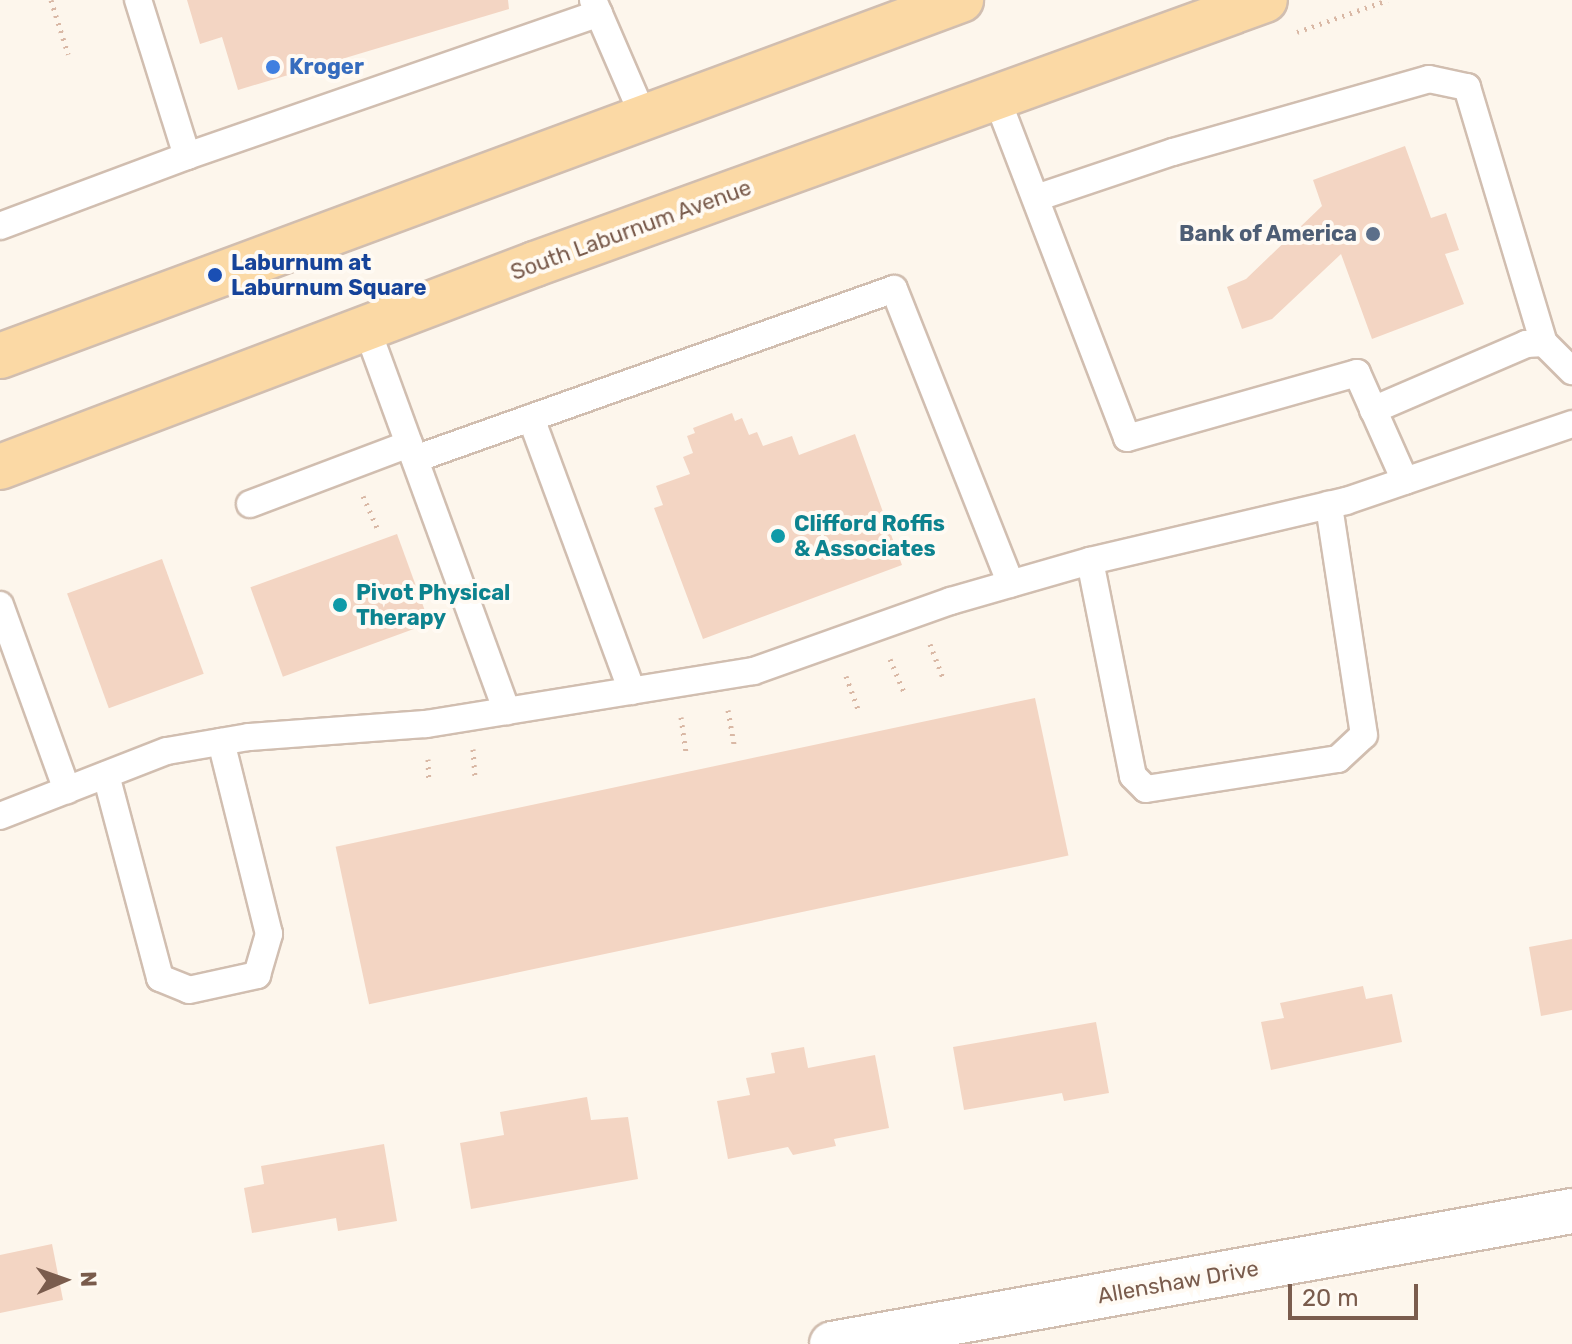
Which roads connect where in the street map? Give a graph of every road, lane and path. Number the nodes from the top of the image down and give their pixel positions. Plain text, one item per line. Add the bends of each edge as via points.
1 (51, 0) edge
2 (138, 0) edge
3 (961, 0) edge
4 (1265, 0) edge
5 (596, 6) edge
6 (68, 54) dead end
7 (997, 99) junction
8 (644, 118) junction
9 (187, 156) junction
10 (1036, 198) junction
11 (0, 226) edge
12 (367, 329) junction
13 (1544, 343) junction
14 (0, 356) edge
15 (1572, 371) edge
16 (1373, 410) junction
17 (531, 418) junction
18 (1572, 424) edge
19 (412, 452) junction
20 (0, 467) edge
21 (1405, 481) junction
22 (250, 504) dead end
23 (1329, 505) junction
24 (1090, 561) junction
25 (1011, 584) junction
26 (0, 605) edge
27 (632, 691) junction
28 (507, 711) junction
29 (221, 742) junction
30 (106, 775) junction
31 (67, 790) junction
32 (0, 816) edge
33 (1572, 1211) edge
34 (832, 1344) edge

1 - 6 path
2 - 9 lane
3 - 8 main road
4 - 7 main road, South Laburnum Avenue
5 - 8 lane
5 - 9 lane
7 - 10 lane
7 - 12 main road, South Laburnum Avenue
8 - 14 main road
9 - 11 lane
10 - 13 lane via 1173,152 1429,79 1467,87
10 - 16 lane via 1127,438 1357,373
12 - 19 lane
12 - 20 main road, South Laburnum Avenue
13 - 15 lane
13 - 16 lane via 1526,344
16 - 21 lane
17 - 19 lane
17 - 25 lane via 894,289
17 - 27 lane
18 - 21 lane
19 - 22 lane
19 - 28 lane
21 - 23 lane
23 - 24 lane
23 - 24 lane via 1364,735 1338,759 1146,789 1133,776
24 - 25 lane
25 - 27 lane via 754,671
26 - 31 lane
27 - 28 lane
28 - 29 lane
29 - 30 lane via 167,751
29 - 30 lane via 269,934 257,975 189,990 160,978
30 - 31 lane
31 - 32 lane
33 - 34 street, Allenshaw Drive

